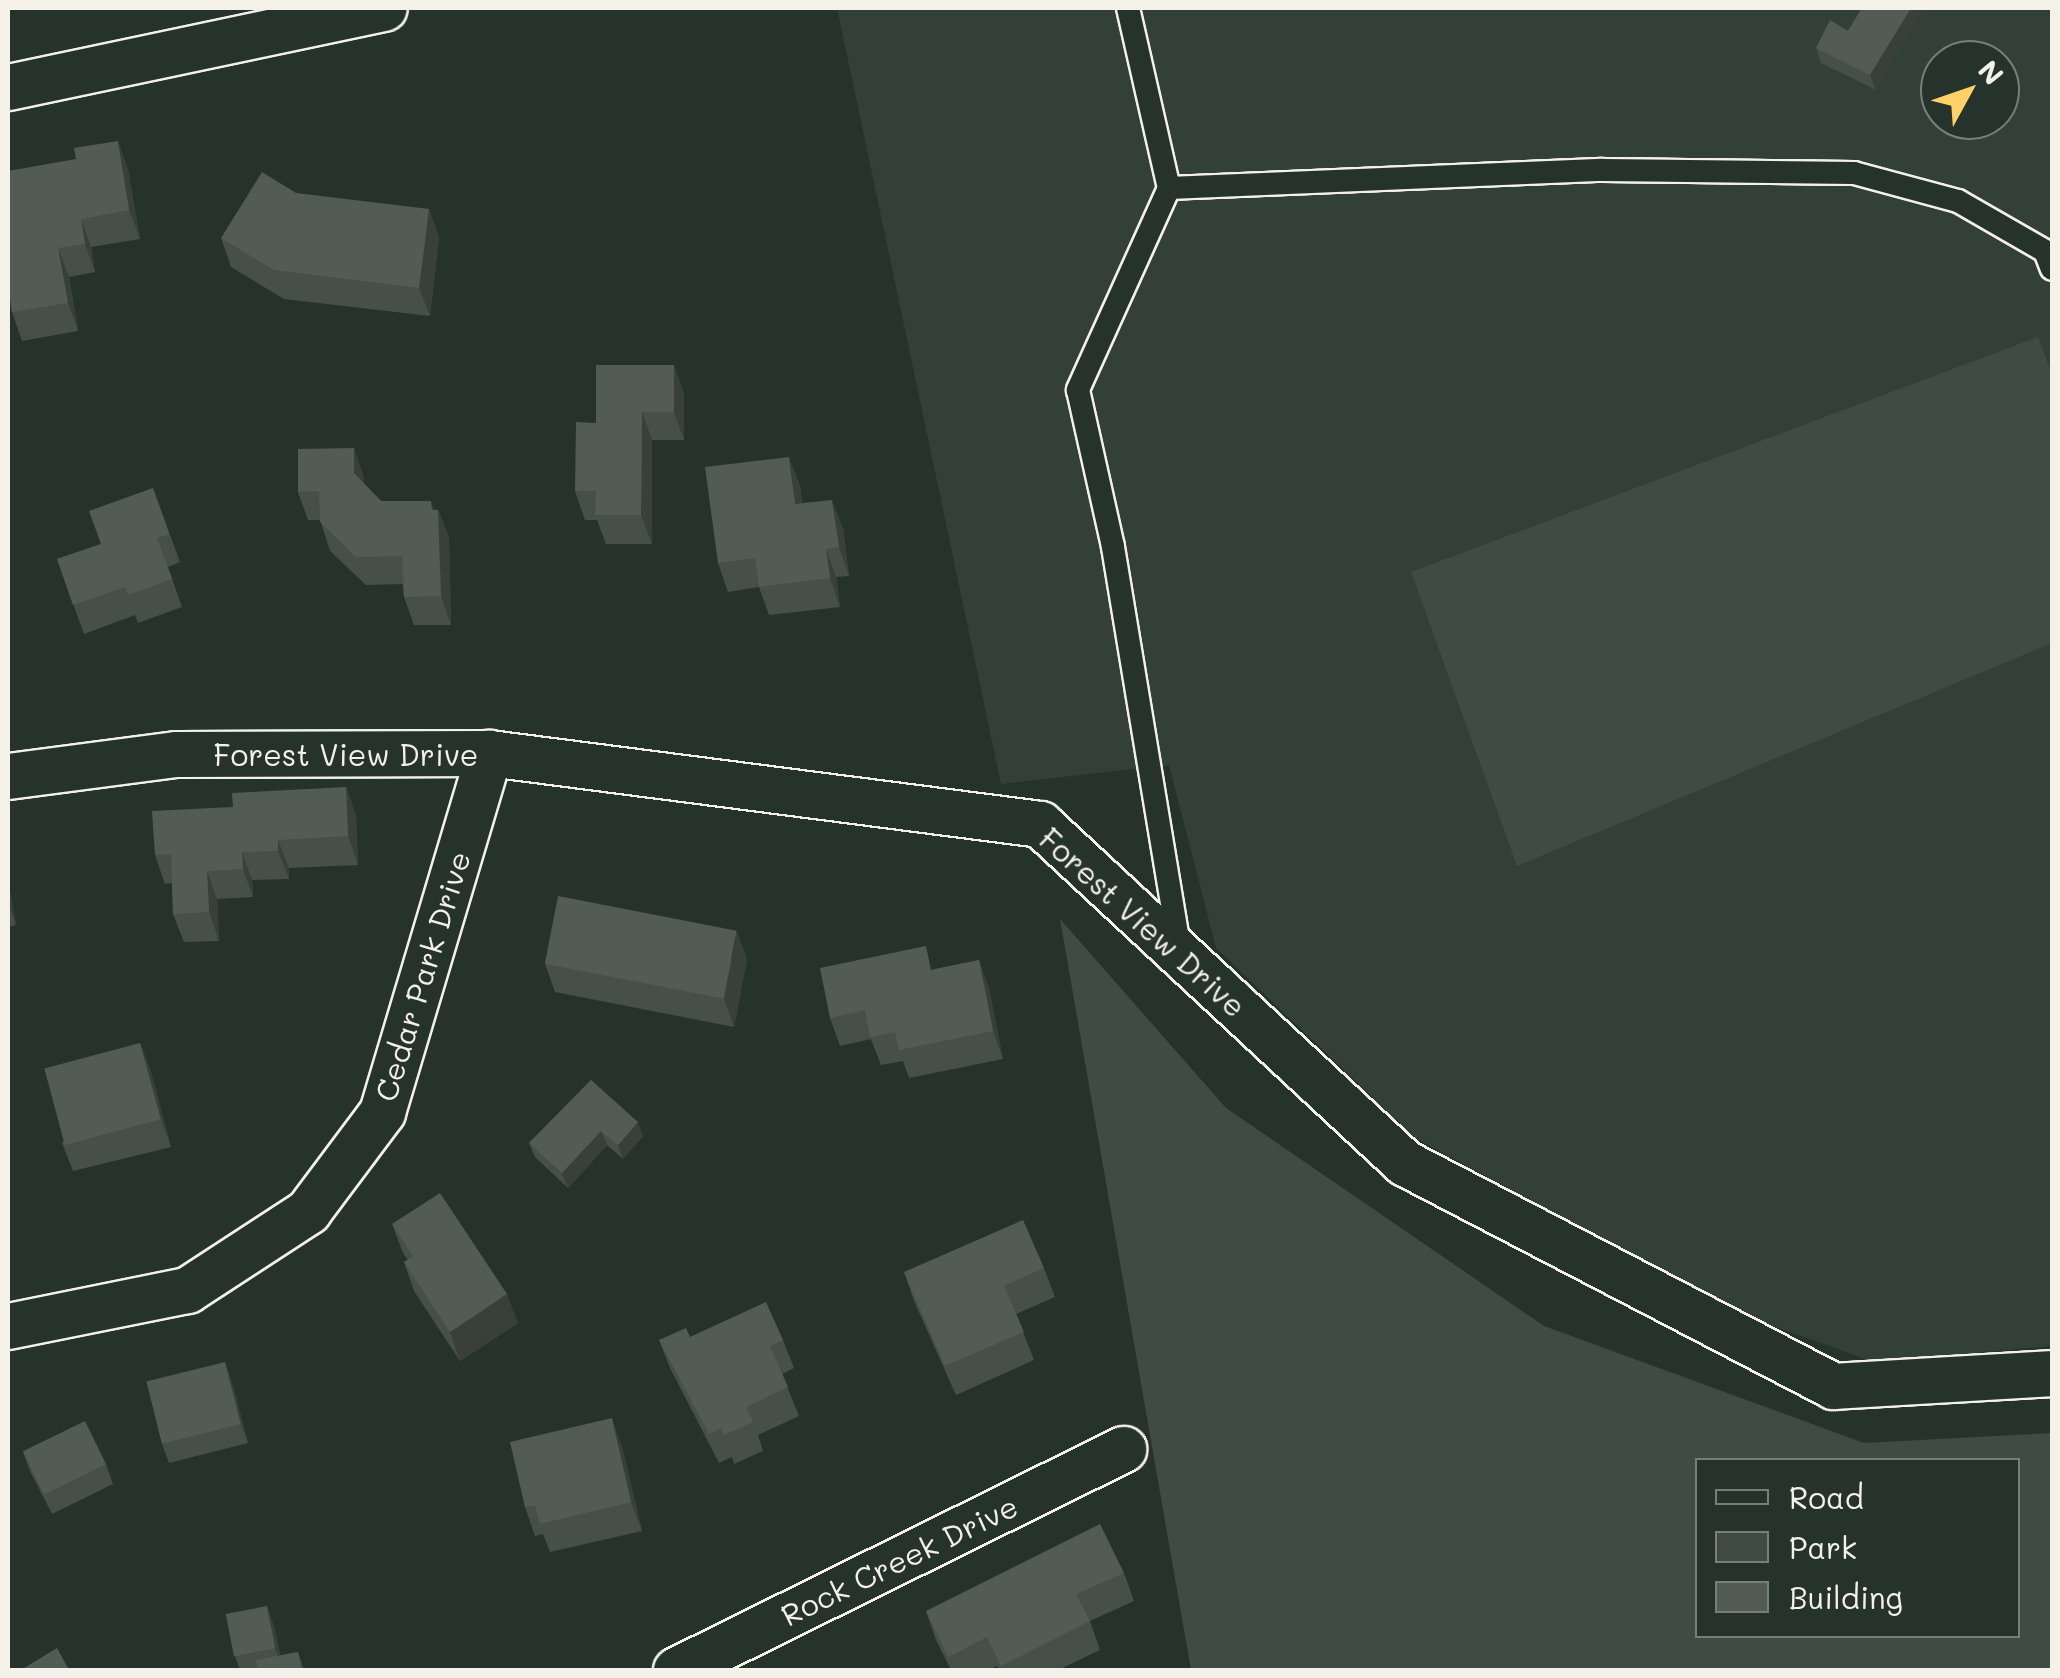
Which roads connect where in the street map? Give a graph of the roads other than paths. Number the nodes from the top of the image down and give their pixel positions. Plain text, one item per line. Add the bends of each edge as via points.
1 (384, 8) edge
2 (1128, 8) edge
3 (8, 87) edge
4 (1168, 188) junction
5 (2050, 252) edge
6 (490, 754) junction
7 (8, 776) edge
8 (1180, 954) junction
9 (8, 1326) edge
10 (2052, 1373) edge
11 (1122, 1449) dead end
12 (676, 1670) edge

1 - 3 street
2 - 4 lane
4 - 5 lane via 1603,170 1854,173 1958,201
4 - 8 lane via 1078,390 1113,547
6 - 7 street, Forest View Drive via 176,754
6 - 8 street, Forest View Drive via 1040,824
6 - 9 street, Cedar Park Drive via 382,1112 308,1211 186,1290
8 - 10 street, Forest View Drive via 1405,1162 1833,1386
11 - 12 street, Rock Creek Drive

